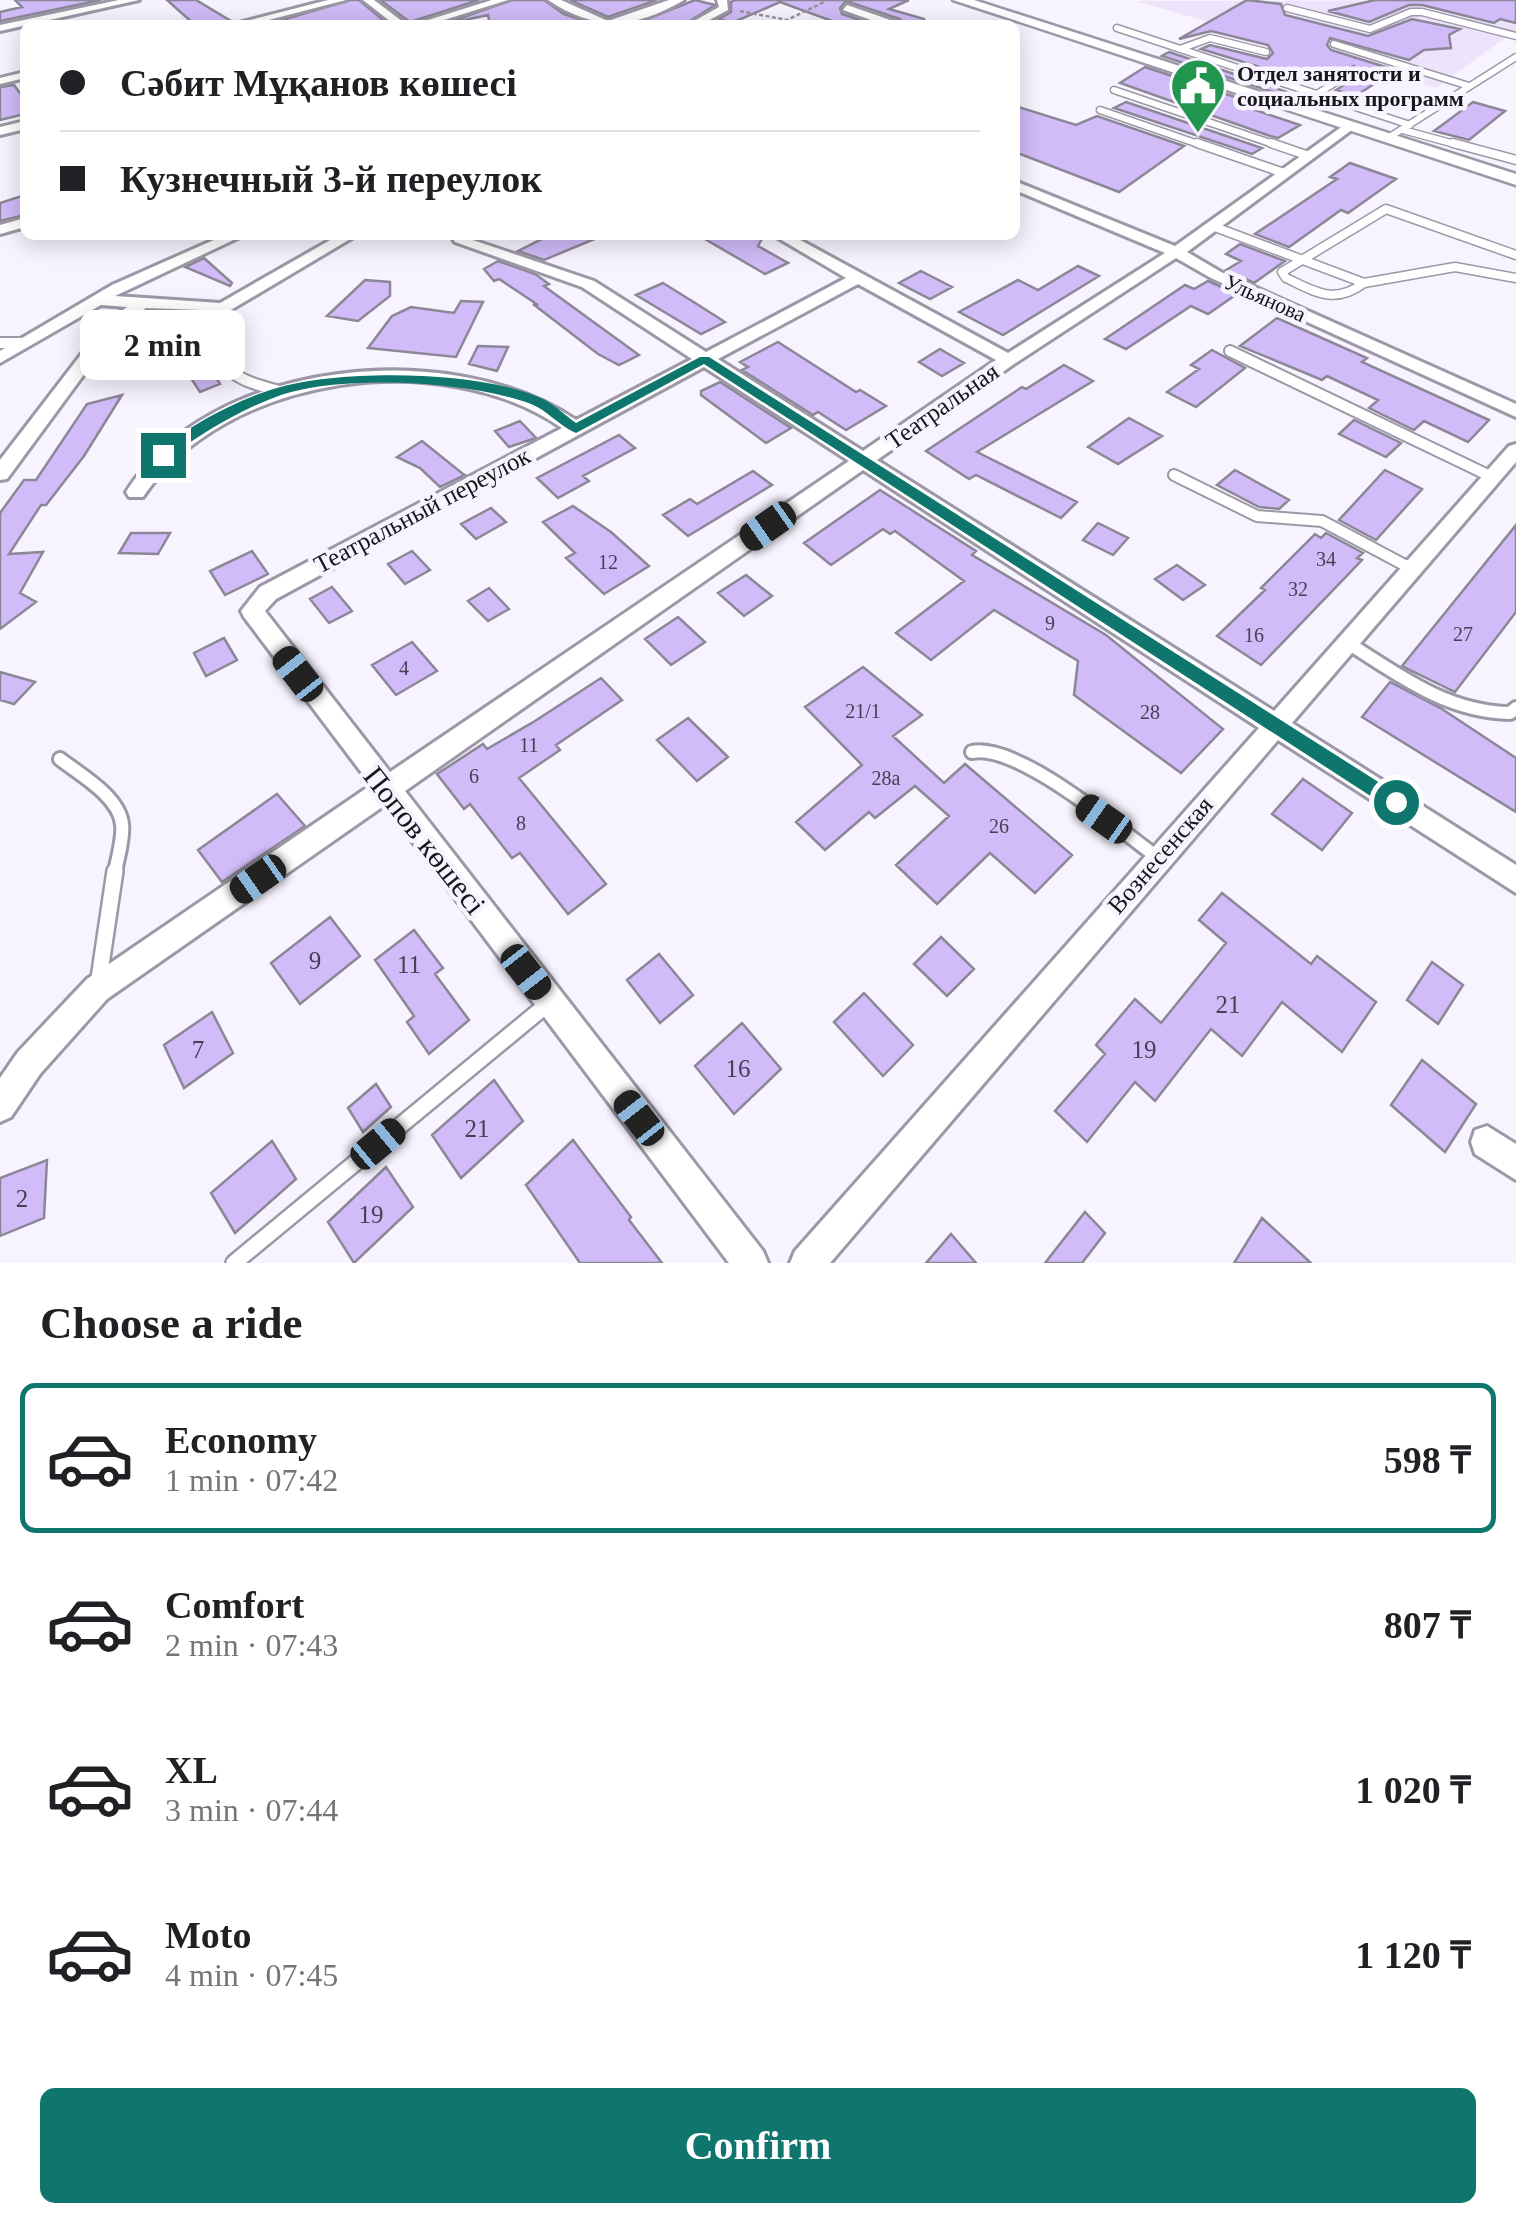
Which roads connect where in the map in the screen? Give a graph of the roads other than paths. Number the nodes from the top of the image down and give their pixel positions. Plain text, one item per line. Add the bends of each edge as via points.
1 (134, 0) edge
2 (341, 0) edge
3 (368, 0) edge
4 (503, 0) edge
5 (553, 0) edge
6 (679, 0) edge
7 (960, 0) edge
8 (723, 4) edge
9 (847, 8) dead end
10 (1287, 8) dead end
11 (38, 20) edge
12 (257, 20) edge
13 (395, 20) edge
14 (434, 20) edge
15 (595, 20) edge
16 (621, 20) edge
17 (699, 20) edge
18 (881, 20) edge
19 (1117, 28) dead end
20 (1516, 36) edge
21 (1334, 44) dead end
22 (1180, 50) junction
23 (1266, 52) dead end
24 (1516, 57) edge
25 (1504, 64) junction
26 (1516, 68) edge
27 (1352, 72) dead end
28 (1469, 86) junction
29 (1114, 90) dead end
30 (1317, 94) junction
31 (1100, 110) dead end
32 (1352, 126) junction
33 (1400, 131) junction
34 (1309, 156) junction
35 (1516, 160) edge
36 (1284, 173) junction
37 (1516, 180) edge
38 (1020, 187) edge
39 (1215, 227) junction
40 (226, 240) edge
41 (341, 240) edge
42 (471, 240) edge
43 (789, 240) edge
44 (1176, 252) junction
45 (1516, 255) edge
46 (1298, 260) junction
47 (857, 278) junction
48 (1516, 278) edge
49 (1364, 283) junction
50 (98, 300) junction
51 (142, 302) junction
52 (222, 308) junction
53 (0, 343) edge
54 (22, 343) junction
55 (1230, 351) dead end
56 (0, 358) edge
57 (704, 359) junction
58 (1008, 360) junction
59 (280, 391) junction
60 (1515, 408) edge
61 (576, 429) junction
62 (1516, 450) edge
63 (863, 461) junction
64 (0, 474) edge
65 (1174, 475) dead end
66 (1492, 477) junction
67 (136, 492) dead end
68 (1413, 568) junction
69 (254, 604) joint
70 (1348, 643) junction
71 (1516, 708) edge
72 (1276, 725) junction
73 (972, 752) dead end
74 (60, 758) dead end
75 (387, 790) junction
76 (1157, 857) junction
77 (1516, 880) edge
78 (97, 990) junction
79 (550, 1002) junction
80 (0, 1106) edge
81 (1487, 1142) dead end
82 (1516, 1164) edge
83 (234, 1263) edge
84 (751, 1263) edge
85 (806, 1263) edge

1 - 11 street
2 - 12 street
3 - 13 street
4 - 14 street
5 - 15 street
6 - 16 street
7 - 32 main road
8 - 17 street
9 - 18 street
10 - 20 lane via 1370,29 1422,12
19 - 22 lane
21 - 28 lane
22 - 23 lane via 1210,38
22 - 30 lane
24 - 25 lane
25 - 26 lane
25 - 28 lane
27 - 30 lane
28 - 33 lane
29 - 34 lane
30 - 33 lane
31 - 36 lane
32 - 33 main road
32 - 34 street, Театральная
33 - 35 lane
33 - 37 main road
34 - 36 street, Театральная
36 - 39 street, Театральная
38 - 44 street, Ульянова
39 - 44 street, Театральная
39 - 46 lane
40 - 50 street
41 - 52 street
42 - 57 street via 588,284
43 - 47 street
44 - 58 street, Театральная
44 - 60 street, Ульянова
45 - 46 lane via 1390,208
46 - 49 lane
46 - 49 lane via 1283,276 1333,298 1345,298
47 - 57 street, Театральный переулок
47 - 58 street
48 - 49 lane via 1454,266
50 - 51 street
50 - 54 street
51 - 52 street
51 - 64 street via 112,325
52 - 59 lane via 216,340 227,372
53 - 54 lane
54 - 56 street
55 - 66 lane
57 - 61 street, Театральный переулок
57 - 63 street
58 - 63 street, Театральная
59 - 61 street via 344,381 465,383 540,403
59 - 67 street via 182,440 146,473
61 - 69 street, Театральный переулок
62 - 66 street, Вознесенская
63 - 72 street
63 - 75 street, Театральная
65 - 68 lane via 1257,516 1322,521
66 - 68 street, Вознесенская
68 - 70 street, Вознесенская
69 - 75 street, Попов көшесі via 253,617
70 - 71 lane via 1460,710 1486,715
70 - 72 street, Вознесенская
72 - 76 street, Вознесенская
72 - 77 street
73 - 76 lane via 988,749 1023,762
74 - 78 lane via 108,798 122,824
75 - 78 street, Театральная
75 - 79 street, Попов көшесі
76 - 85 street, Вознесенская
78 - 80 street, Театральная via 29,1063
79 - 83 lane
79 - 84 street, Попов көшесі
81 - 82 street

